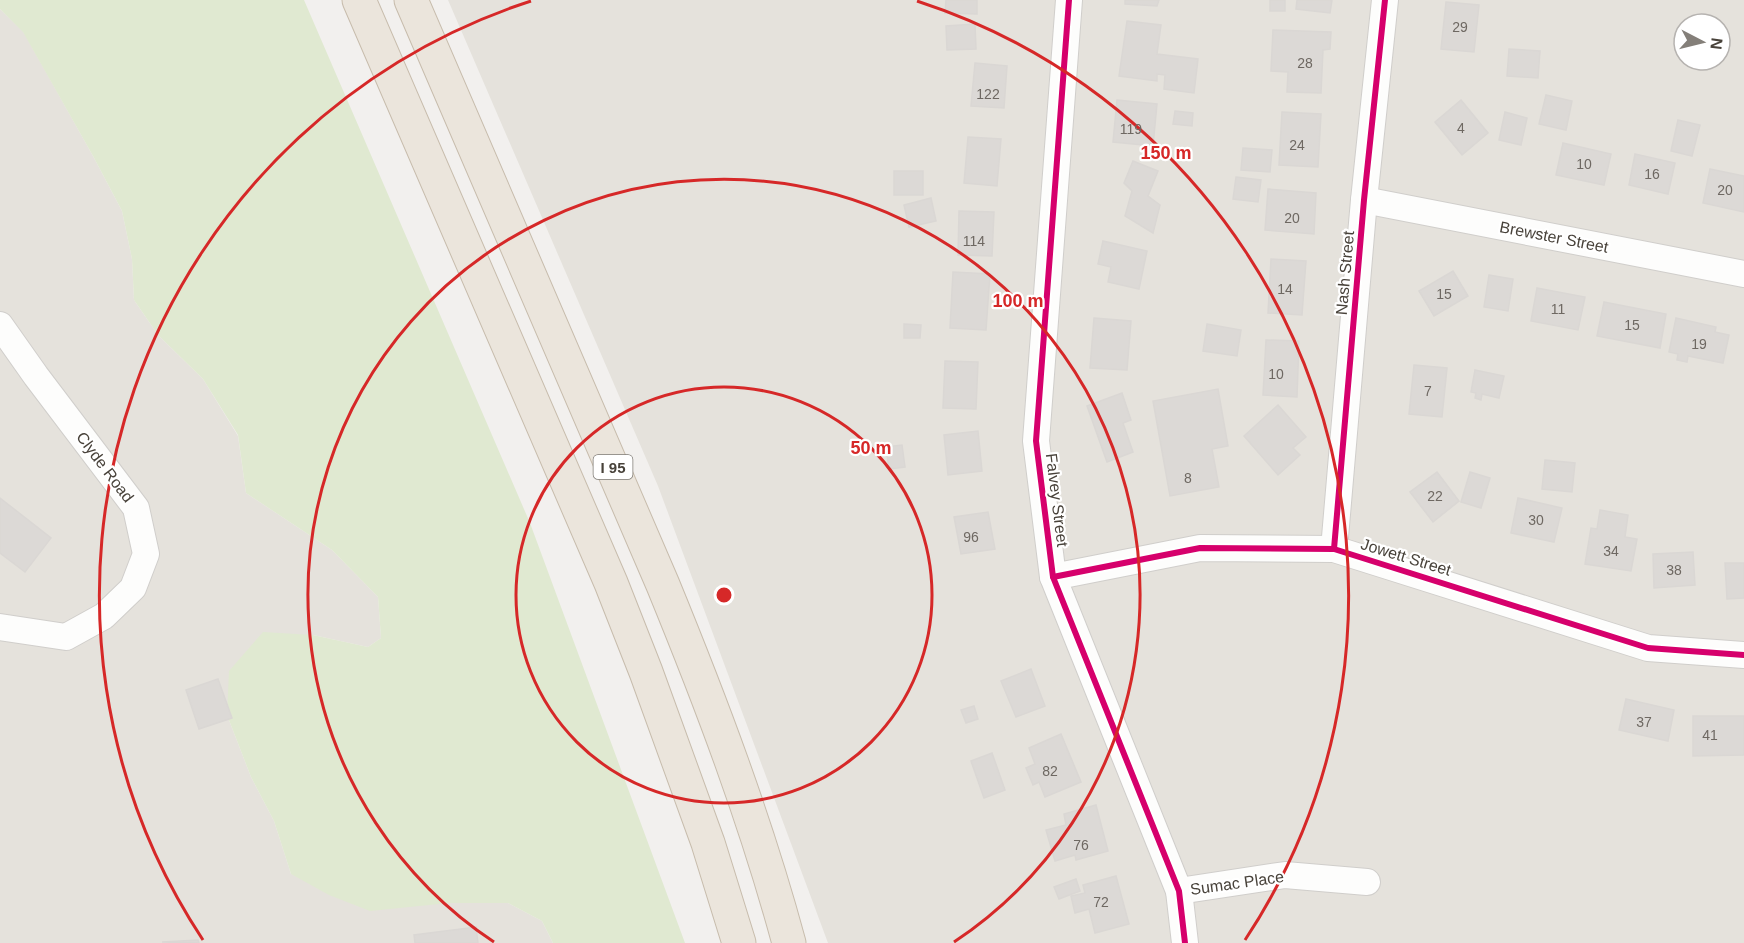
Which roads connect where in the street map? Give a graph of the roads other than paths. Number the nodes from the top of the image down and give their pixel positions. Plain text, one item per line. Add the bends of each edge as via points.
1 (359, 0) edge
2 (411, 0) edge
3 (1069, 0) edge
4 (1385, 0) edge
5 (1364, 200) junction
6 (1744, 274) edge
7 (0, 325) edge
8 (1334, 549) junction
9 (1053, 577) junction
10 (0, 627) edge
11 (1744, 655) edge
12 (1367, 882) dead end
13 (1179, 891) junction
14 (739, 943) edge
15 (789, 943) edge
16 (1185, 943) edge

1 - 14 highway via 611,584 708,843
2 - 15 highway, I 95 via 702,680 738,778
3 - 9 street, Falvey Street via 1036,441
4 - 5 street, Nash Street
5 - 6 street, Brewster Street
5 - 8 street, Nash Street
7 - 10 street, Clyde Road via 136,508 146,554 133,588 104,616 66,637
8 - 9 street, Jowett Street via 1200,548
8 - 11 street, Jowett Street via 1648,648
9 - 13 street, Falvey Street
12 - 13 street, Sumac Place via 1285,875
13 - 16 street, Falvey Street

